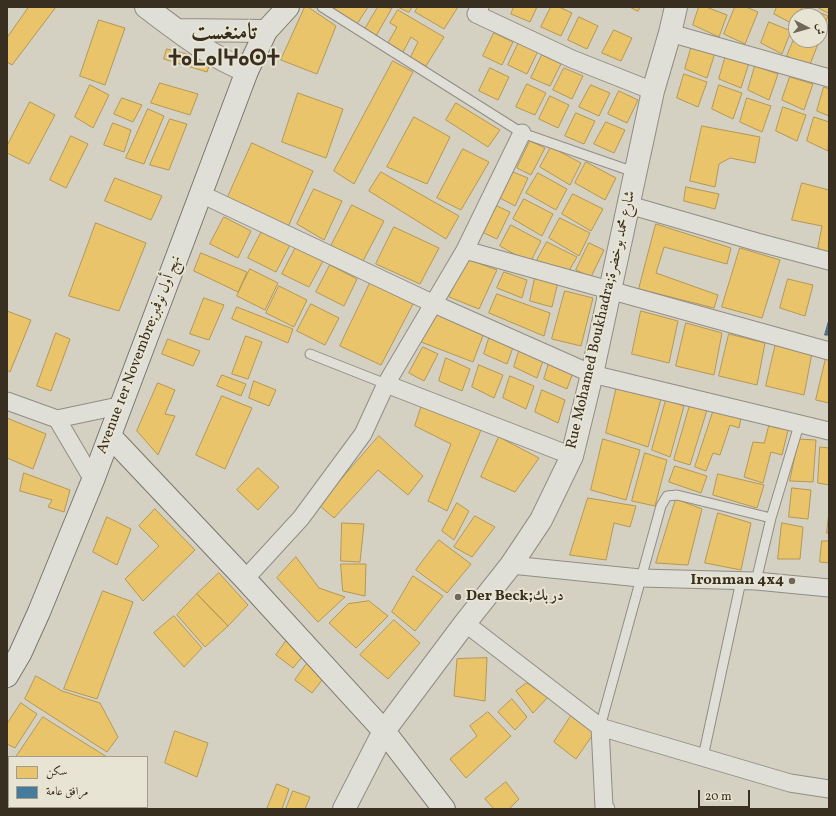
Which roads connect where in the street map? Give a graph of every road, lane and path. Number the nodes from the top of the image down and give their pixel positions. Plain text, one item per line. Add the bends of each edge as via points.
1 (146, 7) edge
2 (288, 7) edge
3 (322, 7) edge
4 (480, 7) edge
5 (676, 7) edge
6 (177, 30) junction
7 (266, 32) junction
8 (670, 33) junction
9 (246, 71) junction
10 (829, 78) edge
11 (653, 91) junction
12 (522, 133) junction
13 (634, 172) junction
14 (201, 194) junction
15 (629, 205) junction
16 (465, 250) junction
17 (829, 261) edge
18 (610, 290) junction
19 (432, 303) junction
20 (829, 351) edge
21 (310, 354) dead end
22 (592, 374) junction
23 (386, 384) junction
24 (7, 400) edge
25 (122, 405) junction
26 (57, 419) junction
27 (799, 424) junction
28 (829, 431) edge
29 (110, 436) junction
30 (572, 456) junction
31 (93, 480) junction
32 (771, 518) junction
33 (511, 565) junction
34 (640, 578) junction
35 (245, 579) junction
36 (749, 581) junction
37 (829, 588) edge
38 (465, 623) junction
39 (7, 676) edge
40 (600, 727) junction
41 (384, 731) junction
42 (702, 756) junction
43 (829, 789) edge
44 (344, 809) edge
45 (444, 809) edge
46 (606, 809) edge

1 - 6 main road
2 - 7 main road, Avenue 1er Novembre;نهج أول نوفمبر
3 - 12 lane
4 - 11 street via 476,14 572,58
5 - 8 main road, Rue Mohamed Boukhadra;شارع محمد بوخضرة
6 - 7 main road
6 - 9 main road via 217,57
7 - 9 main road, Avenue 1er Novembre;نهج أول نوفمبر
8 - 10 street
8 - 11 main road, Rue Mohamed Boukhadra;شارع محمد بوخضرة
9 - 14 main road, Avenue 1er Novembre;نهج أول نوفمبر
11 - 13 main road, Rue Mohamed Boukhadra;شارع محمد بوخضرة
12 - 13 lane
12 - 16 street
13 - 15 main road, Rue Mohamed Boukhadra;شارع محمد بوخضرة
14 - 19 street
14 - 25 main road, Avenue 1er Novembre;نهج أول نوفمبر
15 - 17 street
15 - 18 main road, Rue Mohamed Boukhadra;شارع محمد بوخضرة
16 - 18 street
16 - 19 street
18 - 20 street
18 - 22 main road, Rue Mohamed Boukhadra;شارع محمد بوخضرة
19 - 22 street
19 - 23 street
21 - 23 lane
22 - 27 street
22 - 30 main road, Rue Mohamed Boukhadra;شارع محمد بوخضرة
23 - 30 street
23 - 35 street via 358,440 300,518
24 - 26 street
25 - 26 street
25 - 29 main road, Avenue 1er Novembre;نهج أول نوفمبر
26 - 31 street
27 - 28 street
27 - 32 lane
29 - 31 main road, Avenue 1er Novembre;نهج أول نوفمبر
29 - 35 main road
30 - 33 main road, Rue Mohamed Boukhadra;شارع محمد بوخضرة via 541,520
31 - 39 main road, Avenue 1er Novembre;نهج أول نوفمبر via 39,612
32 - 34 lane via 677,495 667,496 661,506
32 - 36 lane
33 - 34 street
33 - 38 main road, Rue Mohamed Boukhadra;شارع محمد بوخضرة
34 - 36 street
34 - 40 lane
35 - 41 main road
36 - 37 street
36 - 42 lane
38 - 40 street
38 - 41 main road, Rue Mohamed Boukhadra;شارع محمد بوخضرة
40 - 42 street
40 - 46 street
41 - 44 main road, Rue Mohamed Boukhadra;شارع محمد بوخضرة
41 - 45 main road
42 - 43 street via 790,782

